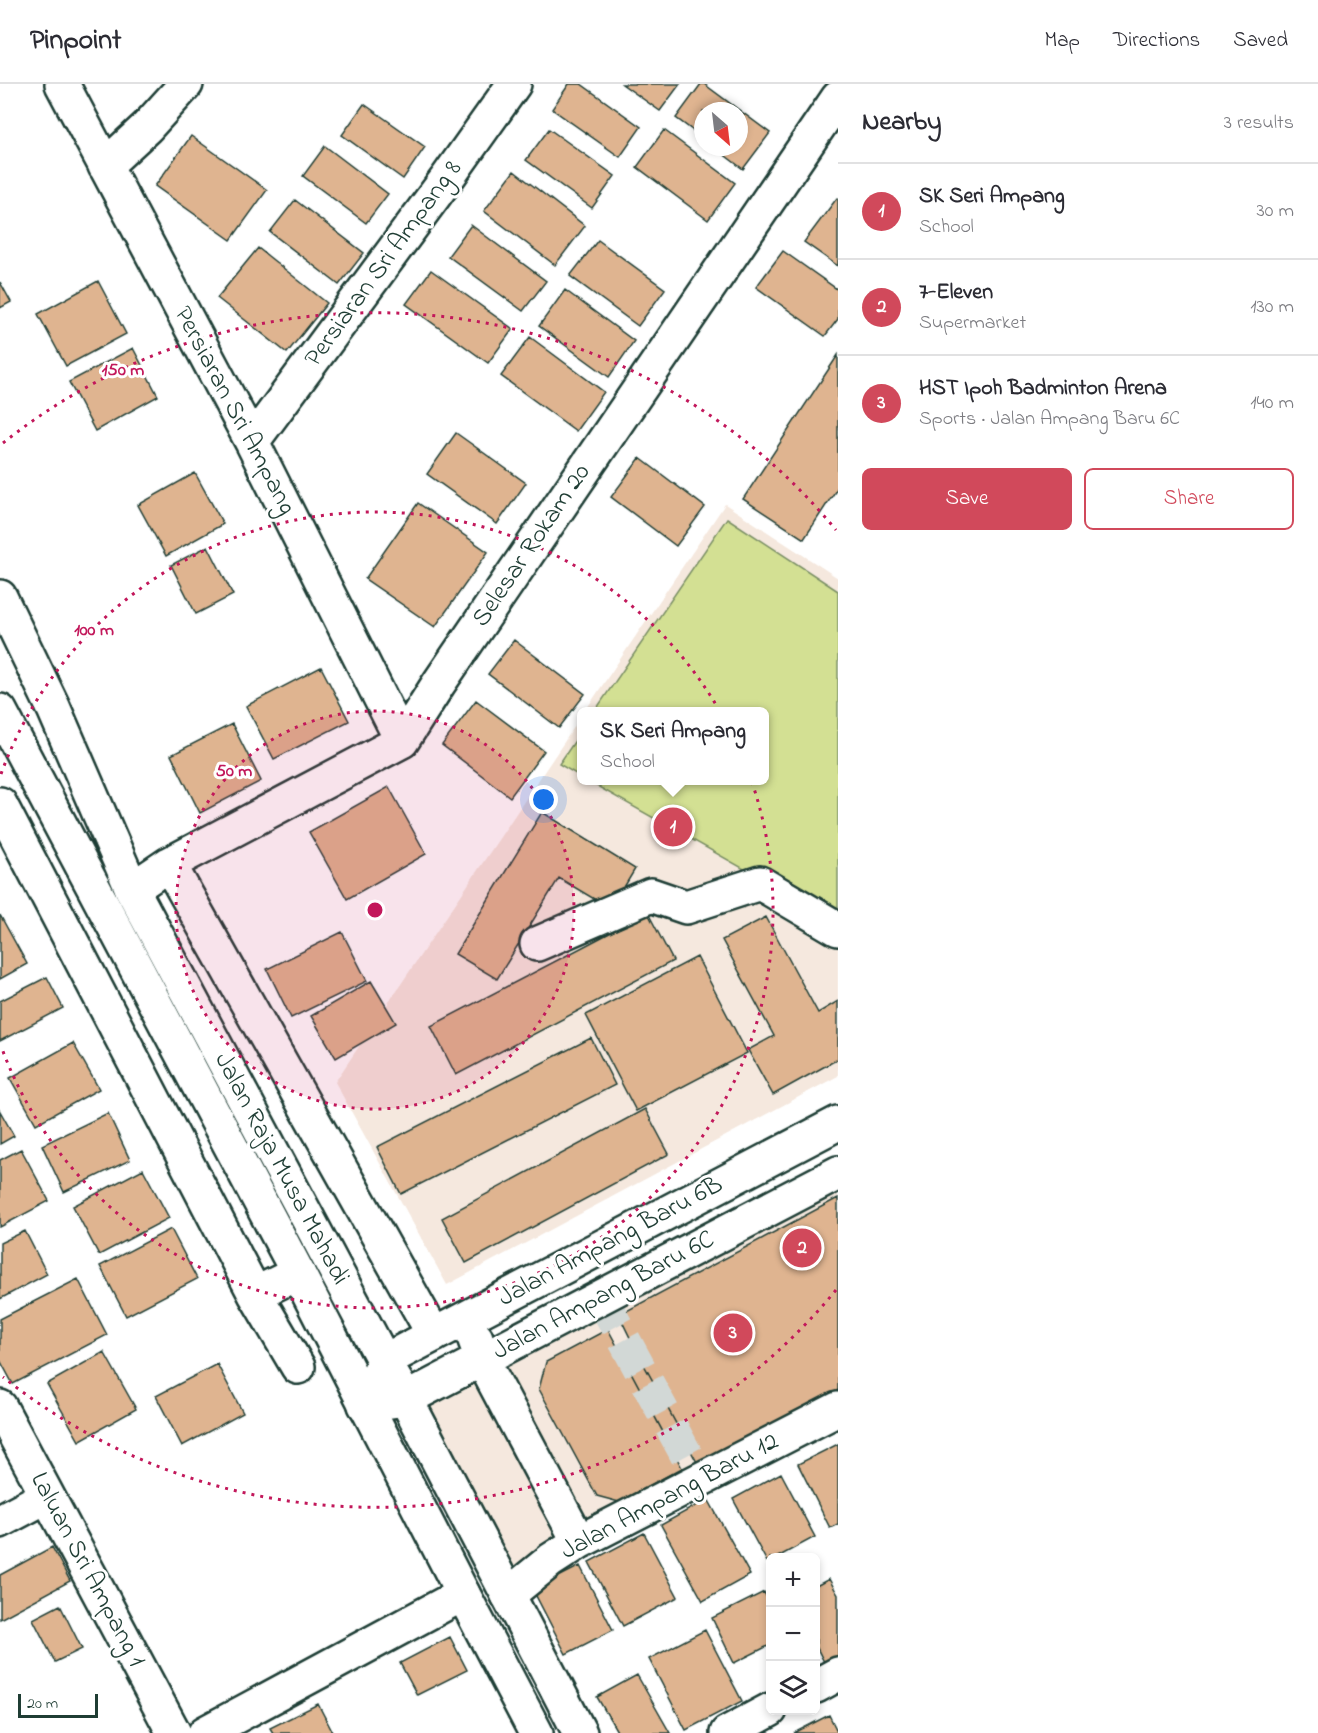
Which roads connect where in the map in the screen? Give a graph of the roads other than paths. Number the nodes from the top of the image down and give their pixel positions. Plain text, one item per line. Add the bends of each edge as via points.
1 (62, 84) edge
2 (186, 84) edge
3 (514, 84) edge
4 (838, 98) edge
5 (105, 166) junction
6 (252, 442) junction
7 (0, 597) edge
8 (0, 641) edge
9 (0, 711) edge
10 (402, 741) junction
11 (0, 804) edge
12 (169, 864) junction
13 (132, 889) junction
14 (838, 929) edge
15 (537, 944) dead end
16 (838, 1123) edge
17 (838, 1173) edge
18 (554, 1272) junction
19 (298, 1273) junction
20 (255, 1294) junction
21 (434, 1335) junction
22 (482, 1359) junction
23 (384, 1361) junction
24 (298, 1367) dead end
25 (406, 1399) junction
26 (365, 1405) junction
27 (0, 1407) edge
28 (838, 1409) edge
29 (47, 1496) junction
30 (0, 1521) edge
31 (579, 1542) junction
32 (463, 1594) junction
33 (508, 1594) junction
34 (838, 1674) edge
35 (820, 1684) edge
36 (766, 1713) edge
37 (174, 1733) edge
38 (205, 1733) edge
39 (536, 1733) edge
40 (580, 1733) edge
41 (727, 1733) edge

1 - 5 street, Persiaran Sri Ampang
2 - 5 street
3 - 6 street, Persiaran Sri Ampang 8
4 - 10 street, Selesar Rokam 20
5 - 6 street, Persiaran Sri Ampang
6 - 10 street, Persiaran Sri Ampang
7 - 13 street, Jalan Raja Musa Mahadi via 54,709
8 - 13 street
9 - 19 street, Jalan Raja Musa Mahadi
10 - 12 street, Selesar Rokam 20
11 - 20 street
12 - 13 street, Selesar Rokam 20
12 - 21 street
13 - 23 street, Jalan Raja Musa Mahadi
14 - 15 street via 760,883 686,908 651,895
16 - 18 street, Jalan Ampang Baru 6B
17 - 22 street, Jalan Ampang Baru 6C
18 - 21 street, Jalan Ampang Baru 6B
18 - 22 street via 485,1320 475,1340
19 - 20 street
19 - 26 street, Jalan Raja Musa Mahadi
20 - 24 street
21 - 23 street, Jalan Ampang Baru 6B
22 - 25 street, Jalan Ampang Baru 6C
22 - 31 street
23 - 25 street, Jalan Raja Musa Mahadi
23 - 26 street
25 - 26 street, Jalan Ampang Baru 6C
25 - 33 street, Jalan Raja Musa Mahadi
26 - 32 street, Jalan Raja Musa Mahadi
27 - 29 street, Laluan Sri Ampang 1
28 - 31 street, Jalan Ampang Baru 12
29 - 30 street
29 - 37 street, Laluan Sri Ampang 1
31 - 33 street, Jalan Ampang Baru 12
32 - 38 street
32 - 39 street, Jalan Raja Musa Mahadi
33 - 40 street, Jalan Raja Musa Mahadi
34 - 35 street
36 - 41 street

